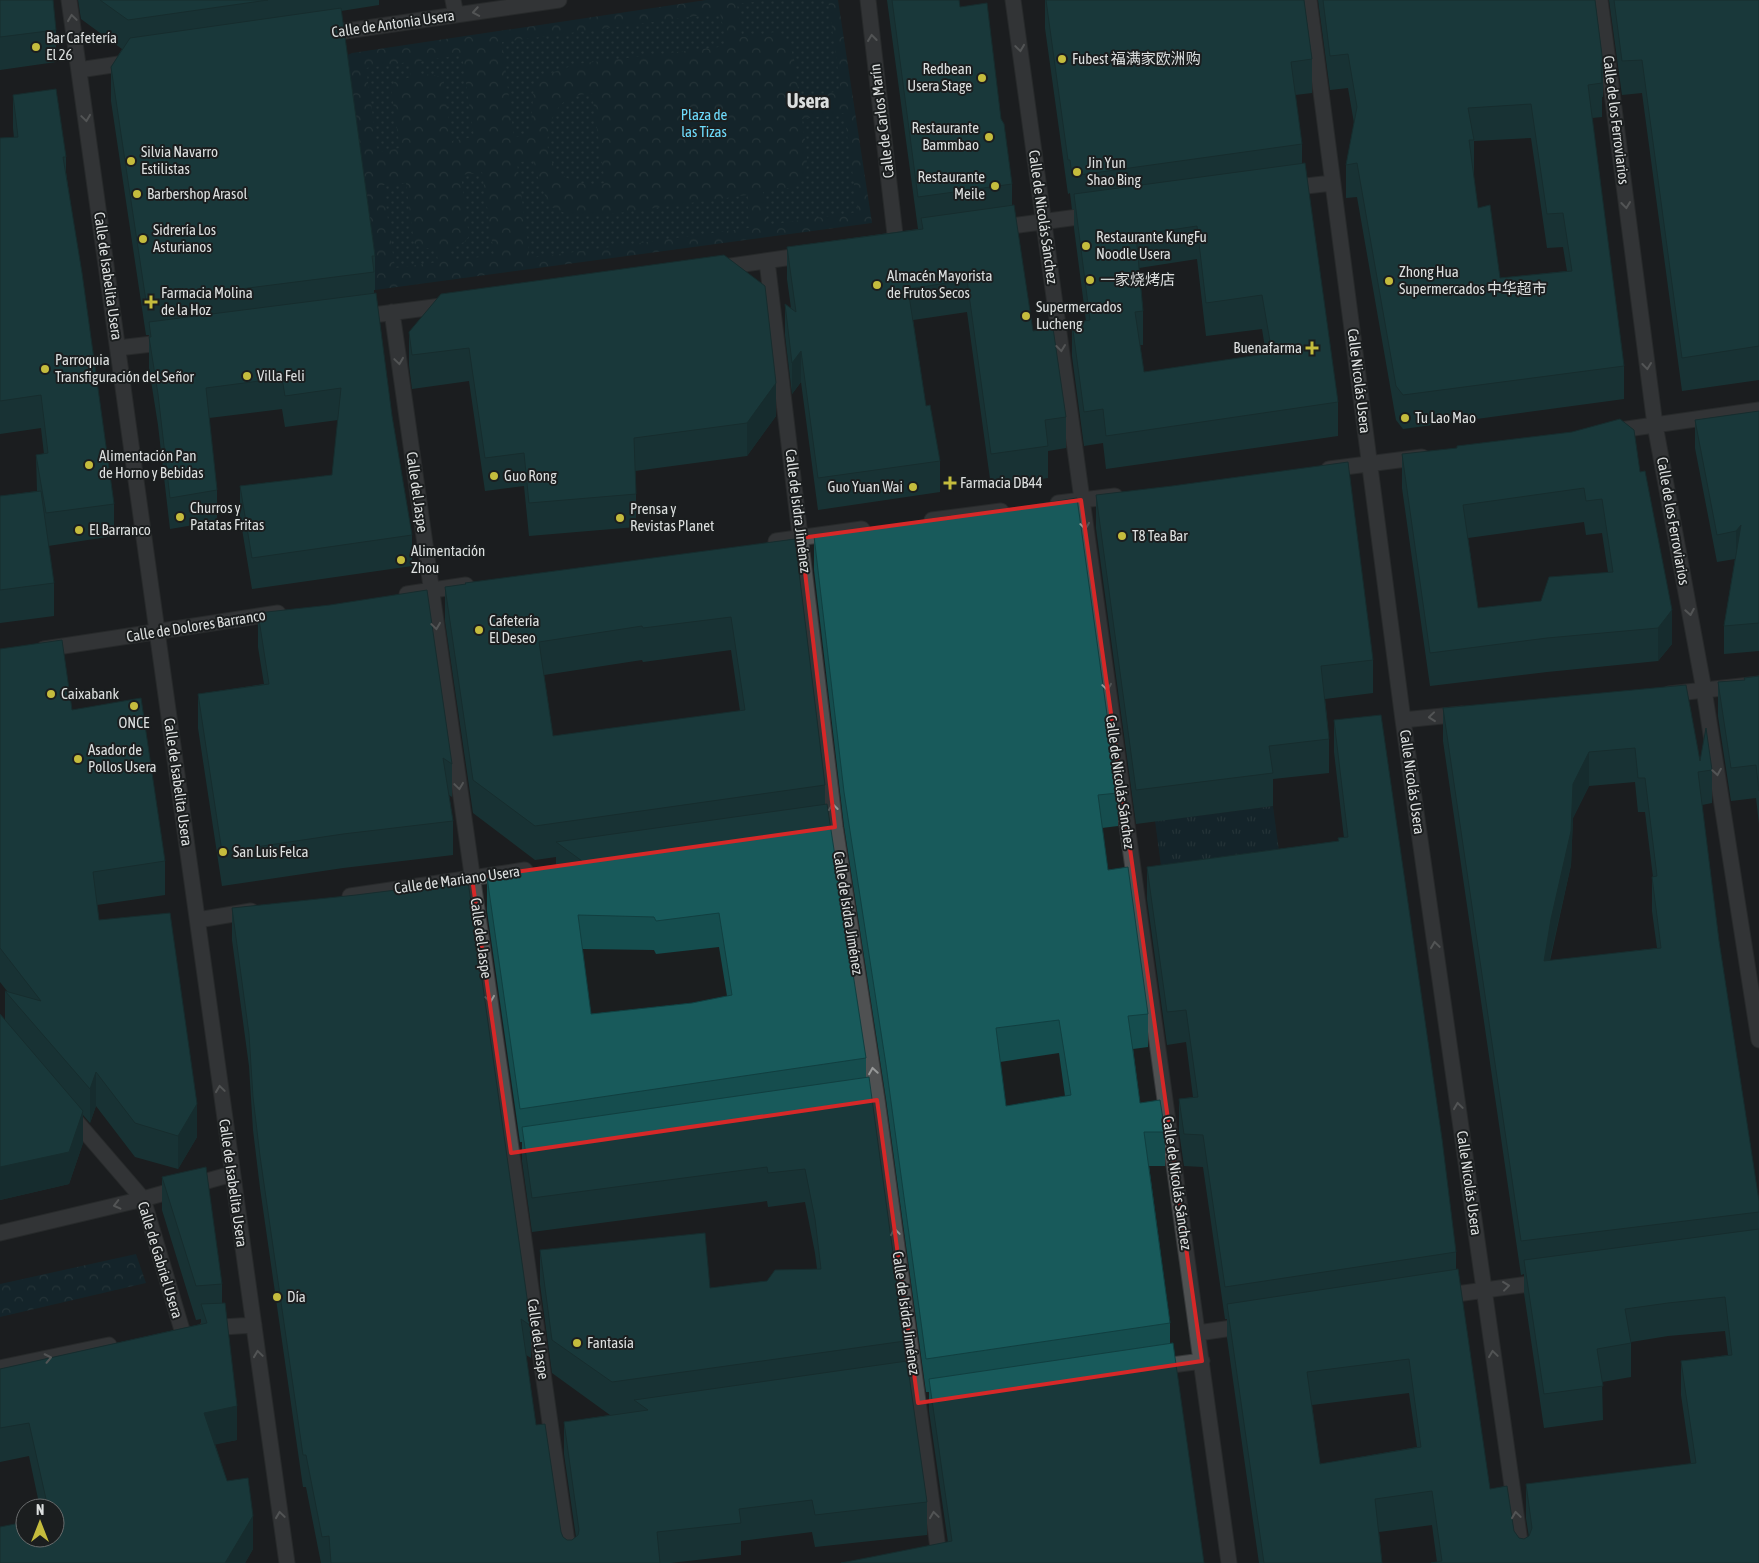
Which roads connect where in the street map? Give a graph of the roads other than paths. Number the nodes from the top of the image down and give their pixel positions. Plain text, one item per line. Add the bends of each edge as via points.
1 (69, 0) edge
2 (454, 0) edge
3 (559, 0) edge
4 (868, 0) edge
5 (1013, 0) edge
6 (1309, 0) edge
7 (1600, 0) edge
8 (512, 3) edge
9 (456, 15) junction
10 (311, 36) edge
11 (147, 60) edge
12 (79, 70) junction
13 (1332, 183) junction
14 (1273, 190) edge
15 (1111, 213) edge
16 (1044, 221) junction
17 (981, 230) edge
18 (915, 240) edge
19 (896, 243) junction
20 (877, 245) edge
21 (822, 253) edge
22 (767, 261) junction
23 (699, 270) edge
24 (467, 302) edge
25 (392, 312) junction
26 (343, 319) edge
27 (186, 340) edge
28 (118, 348) junction
29 (1759, 410) edge
30 (1655, 426) junction
31 (1597, 433) edge
32 (1432, 456) edge
33 (1369, 464) junction
34 (1312, 471) edge
35 (1129, 494) edge
36 (1081, 500) junction
37 (1042, 505) edge
38 (1013, 509) edge
39 (916, 522) edge
40 (877, 527) edge
41 (801, 538) junction
42 (762, 543) edge
43 (479, 583) edge
44 (431, 590) junction
45 (393, 596) edge
46 (288, 612) edge
47 (157, 632) junction
48 (29, 651) edge
49 (1759, 684) edge
50 (1704, 690) junction
51 (1656, 695) edge
52 (1481, 712) edge
53 (1404, 720) junction
54 (541, 868) edge
55 (472, 878) junction
56 (335, 899) edge
57 (266, 909) edge
58 (198, 920) junction
59 (1759, 1040) edge
60 (58, 1100) edge
61 (232, 1174) junction
62 (143, 1199) junction
63 (0, 1233) edge
64 (1553, 1280) edge
65 (1484, 1289) junction
66 (1425, 1298) edge
67 (1257, 1324) edge
68 (254, 1325) junction
69 (1198, 1333) junction
70 (124, 1342) edge
71 (1202, 1361) junction
72 (0, 1368) edge
73 (1146, 1369) edge
74 (287, 1563) edge
75 (566, 1563) edge
76 (940, 1563) edge
77 (1229, 1563) edge
78 (1523, 1563) edge

12 -> 1 street, Calle de Isabelita Usera
2 - 9 street
3 - 8 street, Calle de Antonia Usera
19 -> 4 street, Calle de Carlos Marín
5 -> 16 street, Calle de Nicolás Sánchez
6 - 13 street, Calle Nicolás Usera
7 -> 30 street, Calle de los Ferroviarios
8 -> 9 street, Calle de Antonia Usera
9 - 10 street, Calle de Antonia Usera
11 - 12 street
12 -> 28 street, Calle de Isabelita Usera
13 - 14 street
13 - 33 street, Calle Nicolás Usera
15 - 16 street
16 - 17 street
16 -> 36 street, Calle de Nicolás Sánchez
18 - 19 street
19 - 20 street
21 - 22 street
22 - 23 street
22 - 41 street, Calle de Isidra Jiménez
24 - 25 street
25 - 26 street
25 -> 44 street, Calle del Jaspe
27 - 28 street
28 - 47 street, Calle de Isabelita Usera
29 - 30 street
30 - 31 street
30 -> 50 street, Calle de los Ferroviarios
32 - 33 street
33 - 34 street
33 - 53 street, Calle Nicolás Usera
35 - 36 street
36 - 37 street
36 -> 69 street, Calle de Nicolás Sánchez
38 - 39 street
40 - 41 street
41 - 42 street
76 -> 41 street, Calle de Isidra Jiménez via 925,1401 911,1384 830,828
43 - 44 street
44 - 45 street
44 -> 55 street, Calle del Jaspe
46 - 47 street, Calle de Dolores Barranco
47 - 48 street, Calle de Dolores Barranco
47 - 58 street, Calle de Isabelita Usera
49 - 50 street
50 - 51 street
50 -> 59 street, Calle de los Ferroviarios
52 -> 53 street
65 -> 53 street, Calle Nicolás Usera
54 - 55 street, Calle de Mariano Usera
55 - 56 street, Calle de Mariano Usera
55 -> 75 street, Calle del Jaspe via 516,1152 556,1433
57 - 58 street
61 -> 58 street, Calle de Isabelita Usera
60 - 62 street, Calle de Gabriel Usera
61 - 62 street
61 - 68 street, Calle de Isabelita Usera
62 -> 63 street
62 - 68 street, Calle de Gabriel Usera via 177,1331
65 -> 64 street
65 - 66 street
78 -> 65 street, Calle Nicolás Usera
67 - 69 street
74 -> 68 street, Calle de Isabelita Usera
69 - 71 street, Calle de Nicolás Sánchez
72 -> 70 street
71 - 73 street
71 - 77 street, Calle de Nicolás Sánchez

